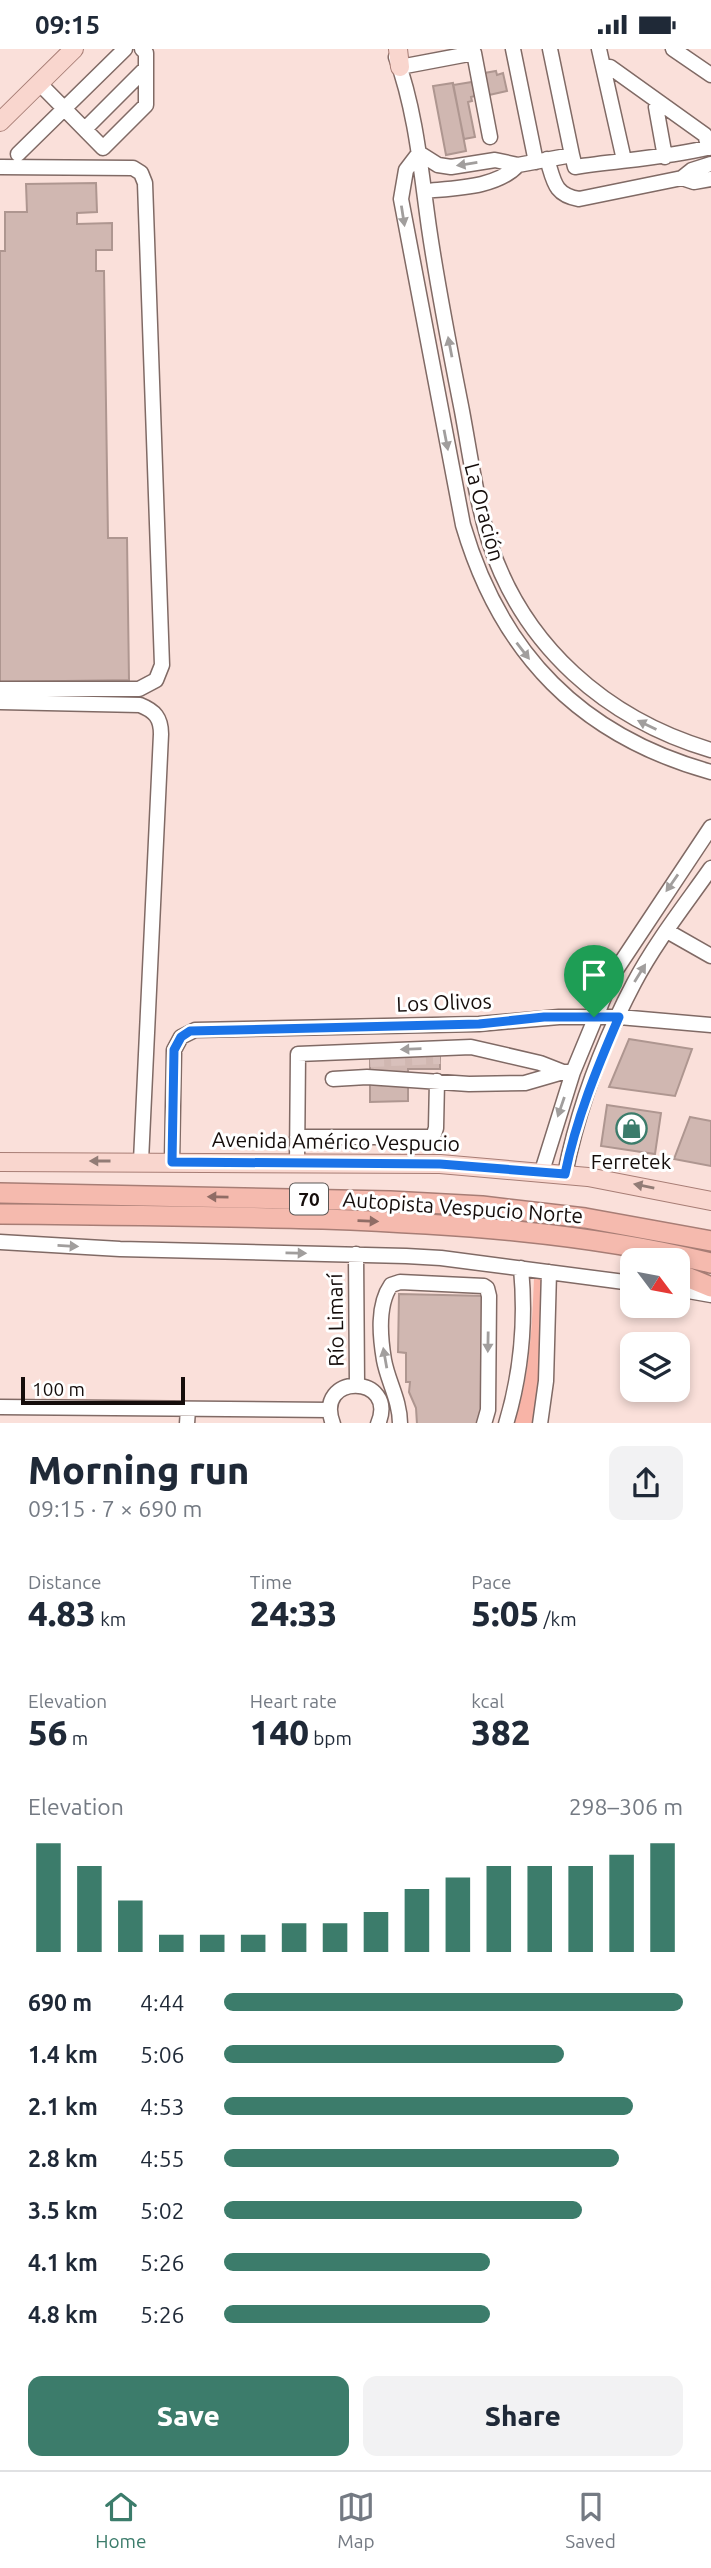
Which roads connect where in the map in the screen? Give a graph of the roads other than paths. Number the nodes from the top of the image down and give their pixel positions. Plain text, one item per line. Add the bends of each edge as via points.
1 (74, 49) edge
2 (125, 49) edge
3 (142, 49) edge
4 (384, 49) edge
5 (513, 49) edge
6 (550, 49) edge
7 (599, 49) edge
8 (673, 49) edge
9 (474, 51) edge
10 (397, 55) edge
11 (603, 67) junction
12 (146, 68) junction
13 (711, 75) edge
14 (39, 83) junction
15 (659, 102) junction
16 (65, 109) junction
17 (0, 122) edge
18 (85, 129) junction
19 (490, 137) dead end
20 (710, 148) edge
21 (419, 153) junction
22 (18, 154) dead end
23 (572, 155) junction
24 (665, 157) junction
25 (542, 160) junction
26 (624, 160) junction
27 (711, 164) edge
28 (518, 165) junction
29 (0, 167) edge
30 (681, 178) junction
31 (711, 179) edge
32 (425, 191) junction
33 (484, 521) junction
34 (463, 525) junction
35 (0, 689) edge
36 (0, 702) edge
37 (711, 750) edge
38 (711, 772) edge
39 (711, 827) edge
40 (711, 868) edge
41 (667, 931) junction
42 (711, 956) edge
43 (594, 1017) junction
44 (619, 1017) junction
45 (711, 1025) edge
46 (510, 1055) junction
47 (440, 1057) tunnel mouth
48 (370, 1060) tunnel mouth
49 (297, 1063) junction
50 (568, 1072) junction
51 (333, 1079) dead end
52 (436, 1081) junction
53 (297, 1137) junction
54 (141, 1161) junction
55 (0, 1162) edge
56 (172, 1162) junction
57 (297, 1163) junction
58 (542, 1171) junction
59 (565, 1174) junction
60 (0, 1193) edge
61 (711, 1201) edge
62 (0, 1214) edge
63 (565, 1235) junction
64 (711, 1241) edge
65 (0, 1242) edge
66 (620, 1252) edge
67 (356, 1254) junction
68 (711, 1263) edge
69 (520, 1268) junction
70 (549, 1272) junction
71 (690, 1278) edge
72 (620, 1281) edge
73 (711, 1287) edge
74 (690, 1291) edge
75 (711, 1295) edge
76 (357, 1385) junction
77 (0, 1408) edge
78 (188, 1416) edge
79 (331, 1417) edge
80 (378, 1423) edge
81 (400, 1423) edge
82 (484, 1423) edge
83 (506, 1423) edge
84 (540, 1423) edge

1 - 14 main road
2 - 16 street
3 - 12 street
4 - 10 street
5 - 25 street
6 - 23 street
7 - 11 street
8 - 13 street
9 - 10 street
9 - 19 street
10 - 21 street, La Oración
11 - 15 street via 610,67
11 - 26 street
12 - 18 street
12 - 18 street via 146,105 103,148
14 - 16 street
14 - 17 main road
15 - 20 street via 705,135
15 - 24 street via 656,107
16 - 18 street
16 - 22 street
20 - 24 street
28 -> 21 street via 495,160 444,166
21 - 32 street, La Oración
21 -> 34 street, La Oración via 402,182 402,211
23 - 25 street
23 - 26 street via 575,167
24 - 26 street
25 - 28 street
25 - 30 street via 558,189 566,197 579,199
27 - 30 street
28 - 32 street via 488,182
29 - 35 street via 133,168 142,173 162,664 156,680 139,689
30 - 31 street via 694,182
33 -> 32 street, La Oración via 437,279
33 - 34 street
37 -> 33 street, La Oración via 625,713 565,667 541,640 513,595
34 -> 38 street, La Oración via 498,614 555,687 629,740
36 - 54 street via 140,705 160,720
39 -> 43 street via 625,954
40 - 41 street
41 - 42 street
44 -> 41 street via 635,981
43 - 44 street, Los Olivos
43 - 50 street
43 - 56 street, Los Olivos via 195,1030 181,1037 174,1050
44 - 45 street, Los Olivos
44 - 59 street via 588,1094
46 - 47 street
46 -> 49 street via 471,1047 298,1054
46 - 50 street
48 - 49 street
49 - 53 street
50 - 52 street via 525,1083
50 -> 58 street
51 - 52 street
52 - 53 street via 433,1137
53 - 57 street
54 -> 55 main road, Avenida Américo Vespucio
54 - 56 main road, Avenida Américo Vespucio
56 - 57 main road, Avenida Américo Vespucio
57 - 58 main road, Avenida Américo Vespucio via 440,1164
58 - 59 main road, Avenida Américo Vespucio
61 -> 59 main road, Avenida Américo Vespucio
64 -> 60 highway, Autopista Vespucio Norte / 70 via 597,1220 482,1206
62 -> 63 highway, Autopista Vespucio Norte / 70 via 412,1222
63 - 66 highway
63 - 68 highway, Autopista Vespucio Norte / 70
65 -> 67 street
67 - 69 street
67 - 76 street, Río Limarí
69 - 70 street
69 - 83 street via 521,1349
70 - 72 street
70 - 84 street
71 - 73 highway
74 - 75 street
76 - 79 street via 338,1392 332,1400
76 - 80 street via 373,1391 380,1401
77 - 78 street
78 - 79 street
81 -> 82 street via 381,1328 384,1294 400,1283 487,1288 488,1410

